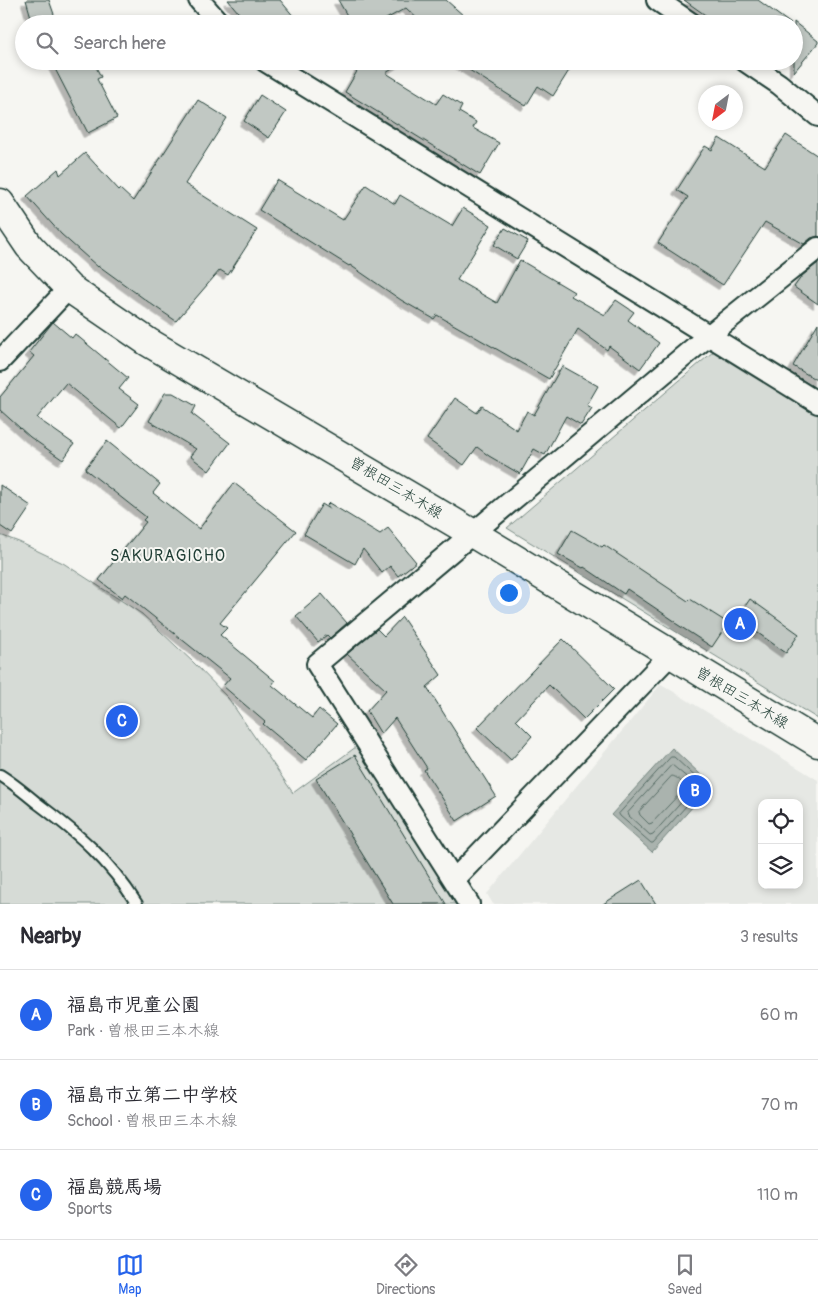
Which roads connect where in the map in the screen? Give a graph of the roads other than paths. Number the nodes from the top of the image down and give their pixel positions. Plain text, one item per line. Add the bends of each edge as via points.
1 (198, 0) edge
2 (658, 0) edge
3 (212, 15) edge
4 (679, 15) edge
5 (279, 70) edge
6 (758, 70) edge
7 (818, 116) edge
8 (0, 203) edge
9 (818, 248) edge
10 (69, 288) junction
11 (708, 336) junction
12 (0, 361) edge
13 (818, 403) edge
14 (472, 533) junction
15 (670, 654) junction
16 (818, 743) edge
17 (0, 775) edge
18 (454, 880) junction
19 (137, 904) edge
20 (469, 904) edge

1 - 3 street
2 - 4 street
5 - 11 street
6 - 7 street
8 - 10 street, 曽根田三本木線 via 29,246
9 - 11 street
10 - 12 street
10 - 14 street, 曽根田三本木線 via 148,342
11 - 13 street
11 - 14 street
14 - 15 street, 曽根田三本木線
14 - 18 street via 318,664
15 - 16 street, 曽根田三本木線
15 - 18 street
17 - 19 lane via 89,844
18 - 20 street

